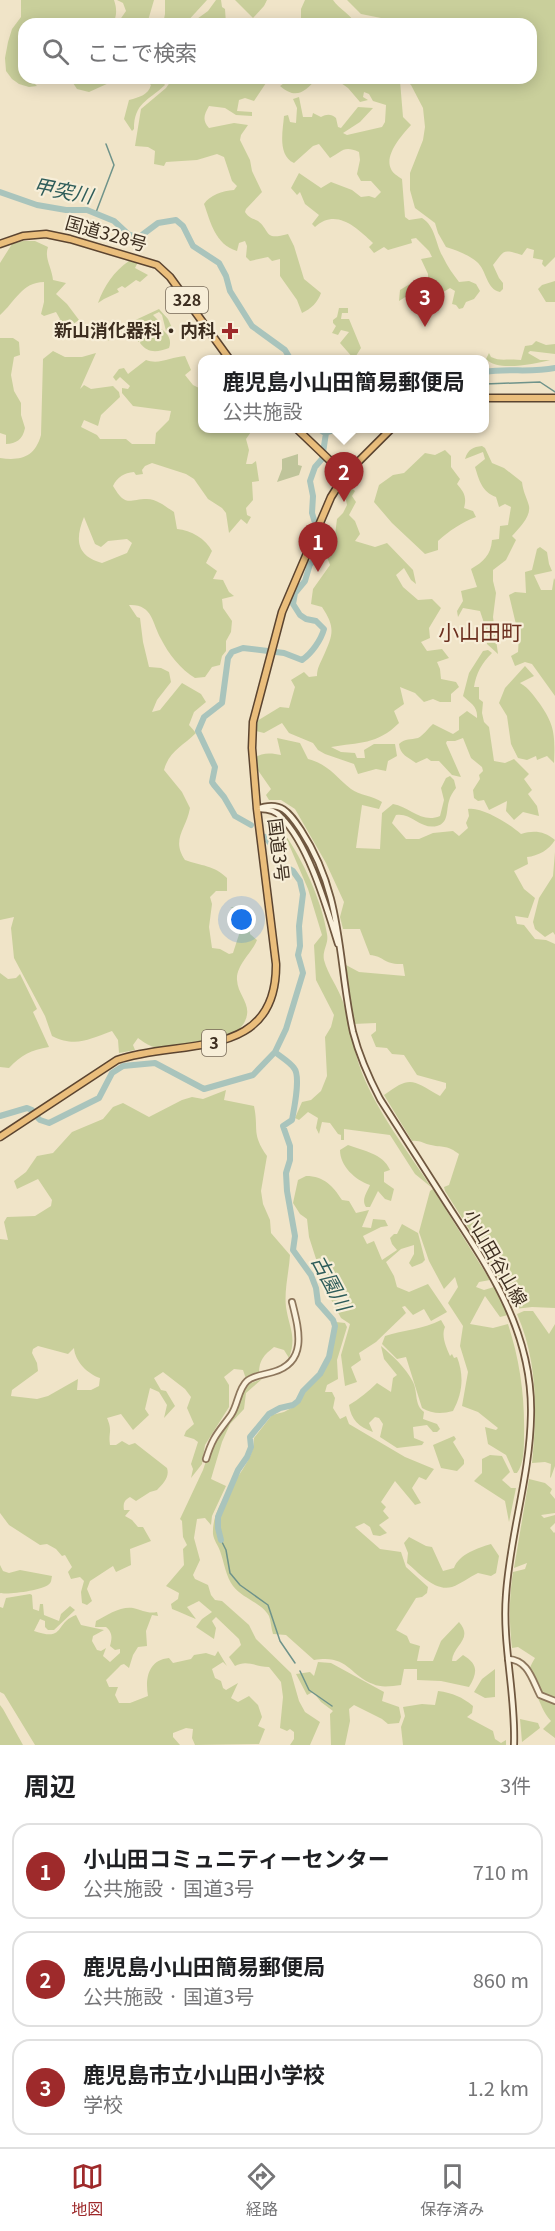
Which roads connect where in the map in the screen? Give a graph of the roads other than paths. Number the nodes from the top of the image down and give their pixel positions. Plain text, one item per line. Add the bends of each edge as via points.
1 (0, 244) edge
2 (226, 355) edge
3 (489, 398) edge
4 (555, 398) edge
5 (300, 433) edge
6 (388, 433) edge
7 (345, 475) junction
8 (257, 809) junction
9 (340, 952) junction
10 (0, 1137) edge
11 (292, 1302) dead end
12 (206, 1459) dead end
13 (508, 1659) junction
14 (555, 1701) edge
15 (514, 1745) edge

1 - 2 highway, 国道328号 / 328 via 46,234 157,265
3 - 4 highway
5 - 7 highway
6 - 7 highway, 国道3号 / 3
7 - 8 highway, 国道3号 / 3 via 315,533 282,612 270,654 253,722
8 - 9 main road, 小山田谷山線 via 277,813 296,839 317,881
8 - 9 main road, 小山田谷山線 via 282,808 304,835 330,893
8 - 10 highway, 国道3号 / 3 via 276,974 272,995 260,1016 245,1030 221,1042 117,1060
9 - 13 main road, 小山田谷山線 via 353,1029 371,1082 499,1287 519,1331 526,1360 531,1417 506,1594
11 - 12 main road via 298,1338 292,1363 254,1377 244,1385 231,1415 215,1434
13 - 14 main road via 524,1664 540,1695
13 - 15 main road, 小山田谷山線

